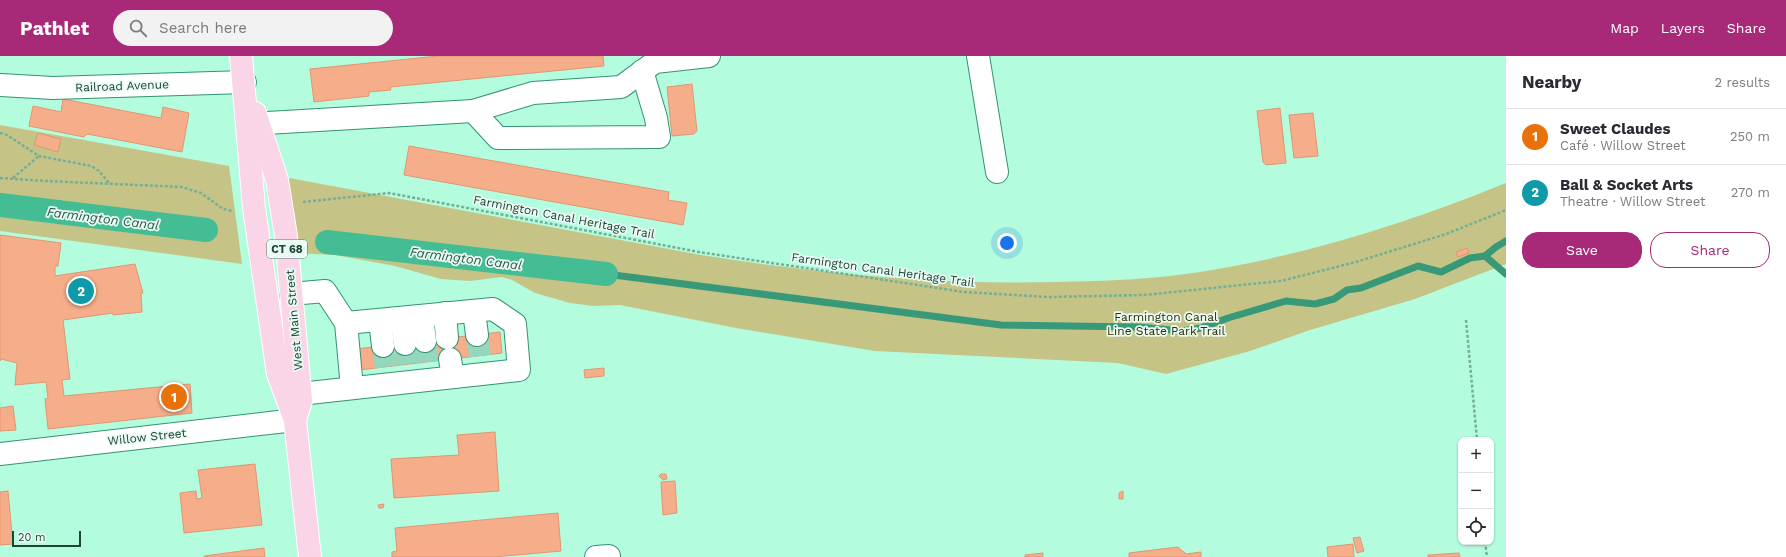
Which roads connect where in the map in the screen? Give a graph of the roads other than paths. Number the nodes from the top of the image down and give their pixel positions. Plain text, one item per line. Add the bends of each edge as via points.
1 (241, 56) edge
2 (710, 56) edge
3 (978, 56) edge
4 (642, 71) junction
5 (245, 82) junction
6 (0, 85) edge
7 (473, 111) junction
8 (253, 123) junction
9 (998, 172) dead end
10 (291, 294) junction
11 (474, 310) junction
12 (444, 314) junction
13 (412, 317) junction
14 (380, 320) junction
15 (346, 323) junction
16 (480, 355) junction
17 (450, 358) junction
18 (417, 362) junction
19 (385, 365) junction
20 (352, 388) junction
21 (300, 394) junction
22 (295, 420) junction
23 (0, 454) edge
24 (310, 557) edge

1 - 5 main road, West Main Street / CT 68
2 - 4 street via 654,62
3 - 9 street
4 - 7 street via 621,87 533,93
4 - 7 street via 659,137 498,138
5 - 6 street, Railroad Avenue via 53,88
5 - 8 main road, West Main Street / CT 68
7 - 8 street
8 - 10 main road, West Main Street / CT 68 via 277,180 286,236
8 - 22 main road, West Main Street / CT 68 via 254,208 278,374
10 - 15 street via 325,291
10 - 21 main road, West Main Street / CT 68
11 - 12 street
11 - 16 street
11 - 16 street via 493,309 515,324 519,370
12 - 13 street
12 - 17 street
13 - 14 street
13 - 18 street
14 - 15 street
14 - 19 street
15 - 20 street
16 - 17 street
17 - 18 street
18 - 19 street
19 - 20 street
20 - 21 street
21 - 22 main road, West Main Street / CT 68 via 301,401
22 - 23 street, Willow Street
22 - 24 main road, West Main Street / CT 68

